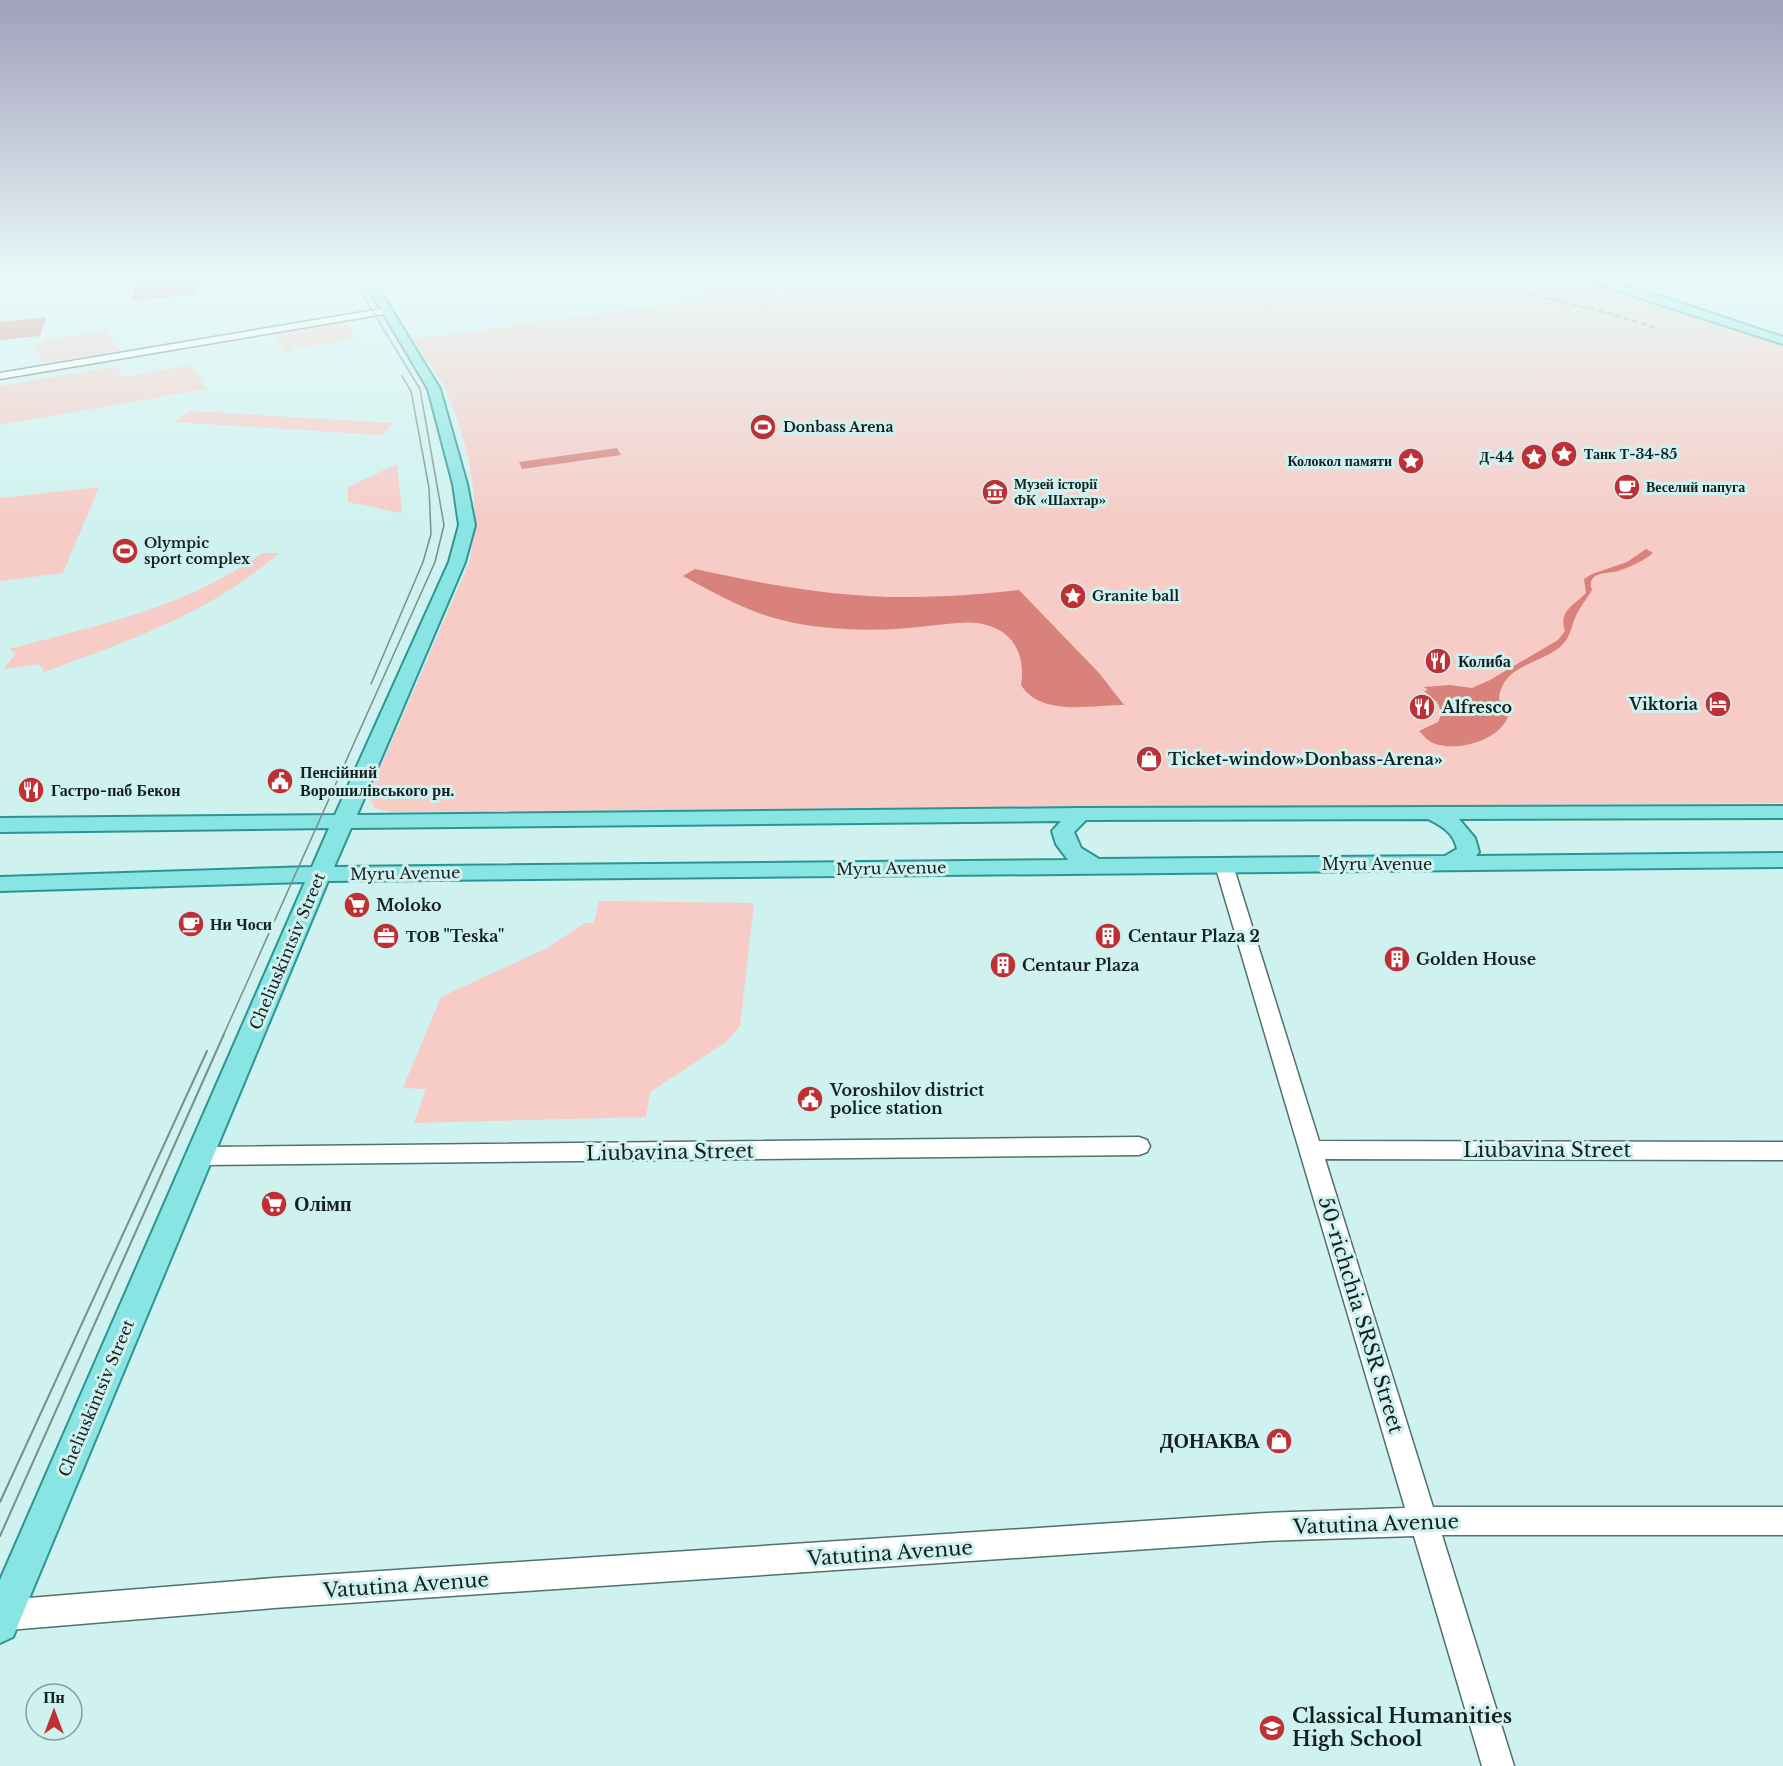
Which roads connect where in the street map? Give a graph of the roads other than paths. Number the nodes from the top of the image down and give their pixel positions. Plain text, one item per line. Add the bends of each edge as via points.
1 (87, 361) edge
2 (417, 361) edge
3 (0, 376) edge
4 (1430, 812) junction
5 (1783, 812) edge
6 (1081, 814) junction
7 (343, 822) junction
8 (0, 825) edge
9 (1783, 860) edge
10 (1450, 863) junction
11 (1224, 865) junction
12 (1094, 866) junction
13 (320, 874) junction
14 (0, 884) edge
15 (1139, 1146) dead end
16 (1311, 1150) junction
17 (1783, 1151) edge
18 (200, 1156) junction
19 (1423, 1521) junction
20 (1783, 1521) edge
21 (1, 1619) edge
22 (1498, 1766) edge

1 - 3 street
2 - 7 main road, Cheliuskintsiv Street via 434,389 467,525 457,562
4 - 5 main road
4 - 6 main road
4 - 10 main road via 1450,822 1467,838 1468,852
6 - 7 main road
6 - 12 main road via 1063,831 1065,841 1072,854
7 - 8 main road
7 - 13 main road, Cheliuskintsiv Street
9 - 10 main road, Myru Avenue
10 - 11 main road, Myru Avenue
11 - 12 main road, Myru Avenue
11 - 16 street, 50-richchia SRSR Street
12 - 13 main road, Myru Avenue
13 - 14 main road, Myru Avenue
13 - 18 main road, Cheliuskintsiv Street
15 - 18 street, Liubavina Street
16 - 17 street, Liubavina Street
16 - 19 street, 50-richchia SRSR Street
18 - 21 main road, Cheliuskintsiv Street
19 - 20 street, Vatutina Avenue
19 - 21 street, Vatutina Avenue via 1266,1527 285,1593
19 - 22 street, 50-richchia SRSR Street

